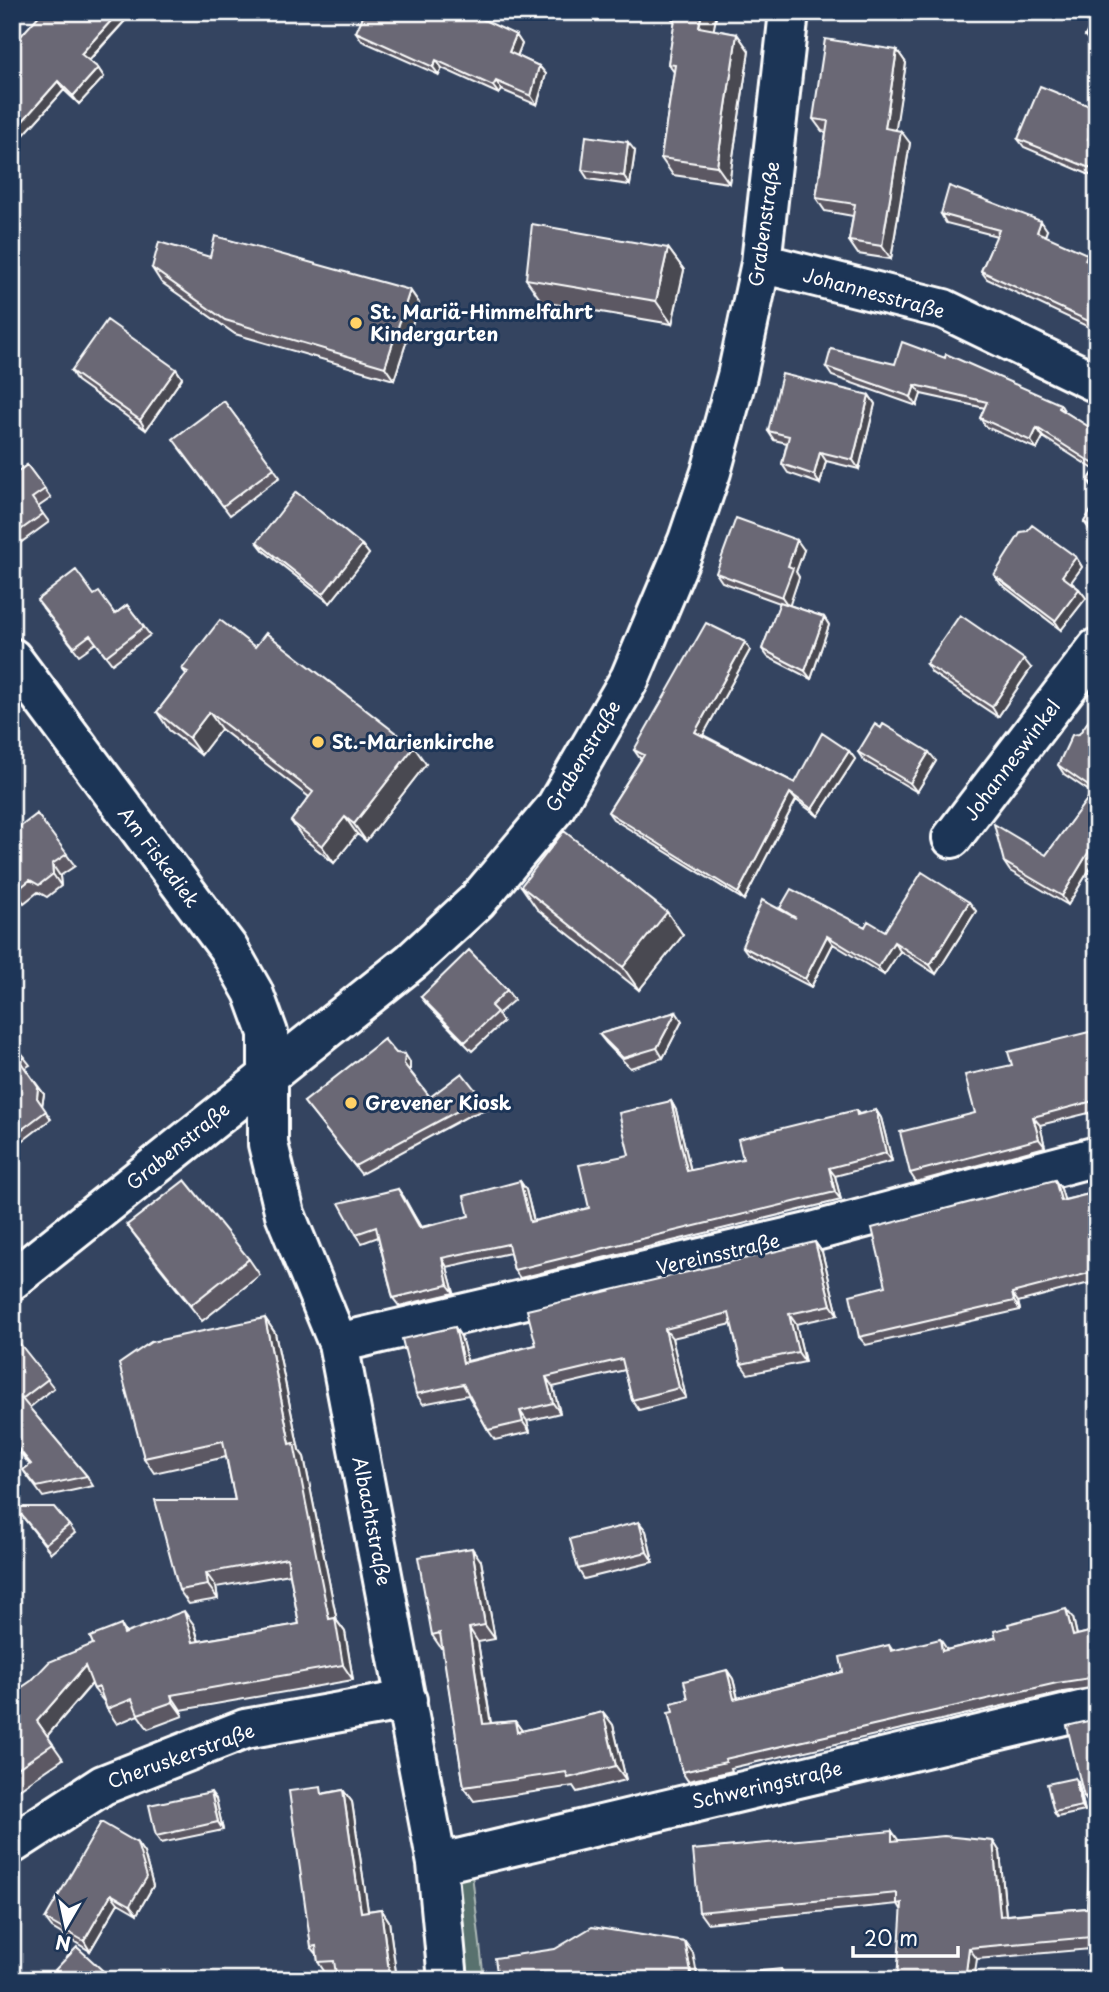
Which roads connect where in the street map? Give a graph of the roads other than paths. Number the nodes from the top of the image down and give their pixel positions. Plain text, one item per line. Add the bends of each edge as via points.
1 (789, 12) edge
2 (761, 263) junction
3 (1097, 383) edge
4 (1097, 648) edge
5 (12, 658) edge
6 (952, 838) dead end
7 (270, 1072) junction
8 (1097, 1156) edge
9 (12, 1280) edge
10 (338, 1343) junction
11 (407, 1700) junction
12 (1097, 1707) edge
13 (12, 1844) edge
14 (437, 1864) junction
15 (448, 1980) edge

1 - 2 street, Grabenstraße
2 - 3 street, Johannesstraße via 944,309
2 - 7 street, Grabenstraße via 737,376 688,540 630,678 555,808 477,901 412,961
4 - 6 street, Johanneswinkel
5 - 7 street, Am Fiskediek via 228,948 253,992 268,1033
7 - 9 street, Grabenstraße
7 - 10 street, Albachtstraße via 268,1144 285,1214
8 - 10 street, Vereinsstraße via 808,1233
10 - 11 street, Albachtstraße
11 - 13 street, Cheruskerstraße via 245,1729 103,1785
11 - 14 street, Albachtstraße
12 - 14 street, Schweringstraße
14 - 15 street, Albachtstraße

